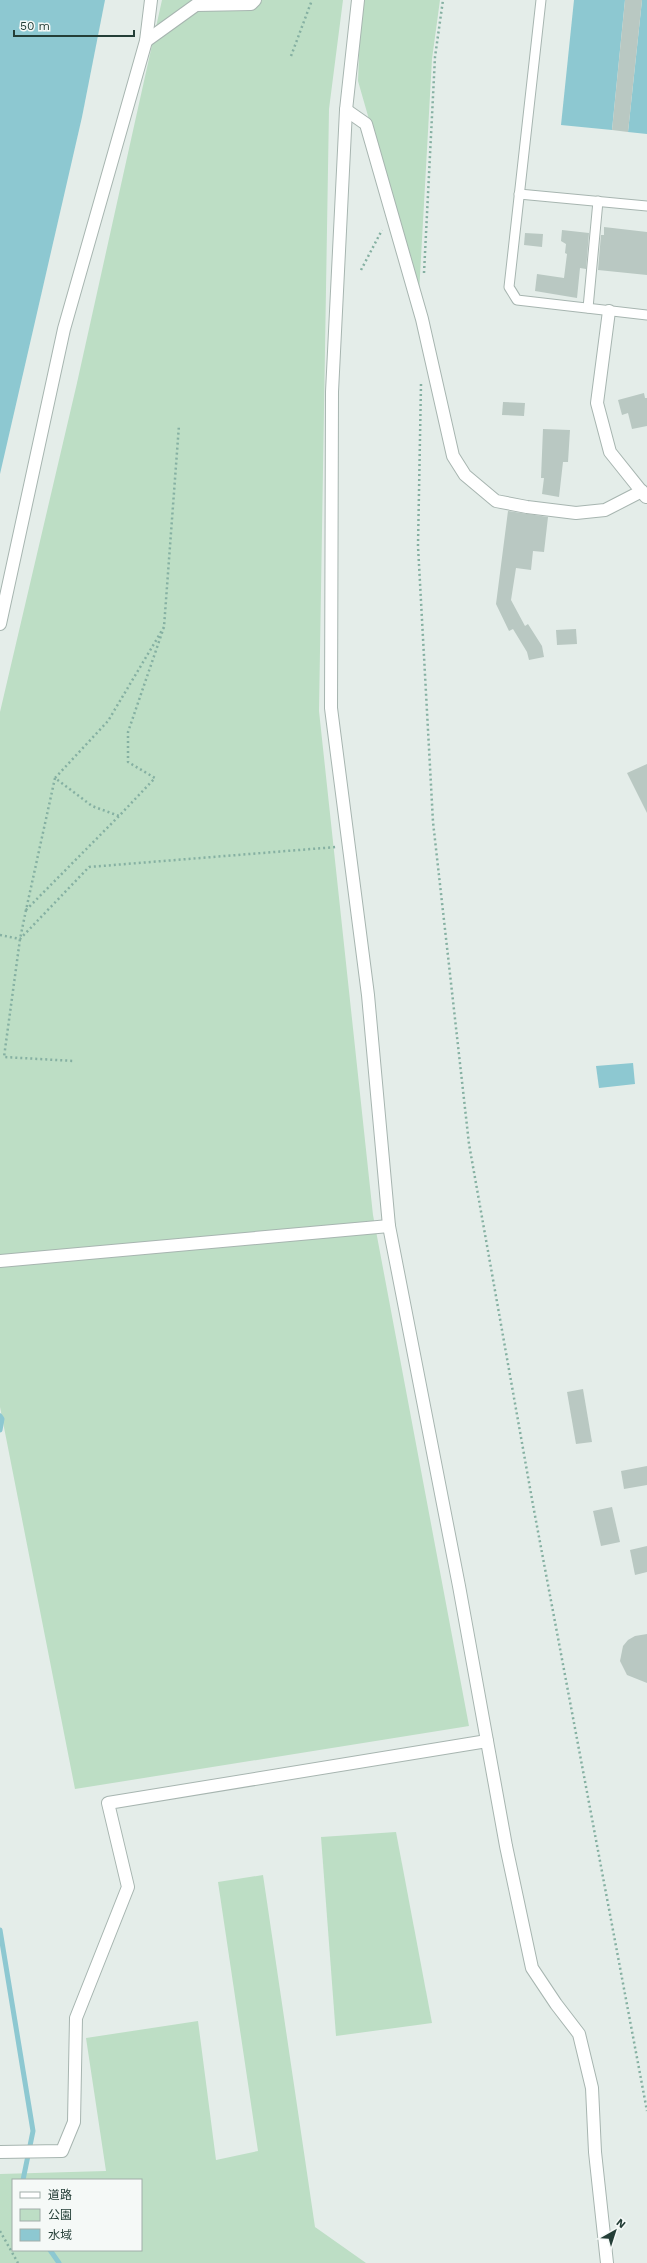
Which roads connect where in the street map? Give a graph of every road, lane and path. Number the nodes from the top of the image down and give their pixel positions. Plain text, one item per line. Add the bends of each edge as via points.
1 (151, 0) edge
2 (255, 0) edge
3 (312, 0) edge
4 (358, 0) edge
5 (443, 0) edge
6 (540, 0) edge
7 (146, 41) junction
8 (291, 56) dead end
9 (346, 110) junction
10 (519, 194) junction
11 (598, 201) junction
12 (647, 206) edge
13 (392, 211) junction
14 (361, 270) dead end
15 (424, 280) dead end
16 (588, 308) junction
17 (609, 311) junction
18 (647, 315) edge
19 (421, 382) dead end
20 (180, 425) dead end
21 (644, 494) edge
22 (0, 624) edge
23 (164, 627) junction
24 (55, 778) junction
25 (119, 816) junction
26 (349, 846) junction
27 (26, 910) junction
28 (0, 935) edge
29 (20, 939) junction
30 (74, 1061) dead end
31 (389, 1226) junction
32 (0, 1262) edge
33 (487, 1740) junction
34 (647, 2111) edge
35 (0, 2152) edge
36 (0, 2231) edge
37 (18, 2263) edge
38 (607, 2263) edge

1 - 7 street
2 - 7 street via 251,4 196,4
3 - 8 path
4 - 9 street
5 - 15 path via 436,57
6 - 10 lane
7 - 22 street via 64,329
9 - 13 street via 366,124
9 - 26 street via 332,392 331,708
10 - 11 lane
10 - 16 lane via 509,287 517,300
11 - 12 lane
11 - 16 lane
13 - 14 path
13 - 21 street via 422,319 453,456 465,475 496,501 576,513 605,510
16 - 17 lane
17 - 18 lane
17 - 21 street via 597,402 610,452
19 - 34 path via 418,546 433,814 469,1144 533,1505
20 - 23 path
23 - 24 path via 108,721
23 - 25 path via 128,732 128,762 155,778
24 - 25 path via 92,806
24 - 27 path
25 - 27 path
26 - 29 path via 89,867
26 - 31 street via 368,995
27 - 29 path
28 - 29 path
29 - 30 path via 4,1057
31 - 32 street
31 - 33 street
33 - 35 street via 108,1803 128,1887 76,2018 74,2122 62,2151
33 - 38 street via 532,1968 580,2034 592,2088 595,2152
36 - 37 path

